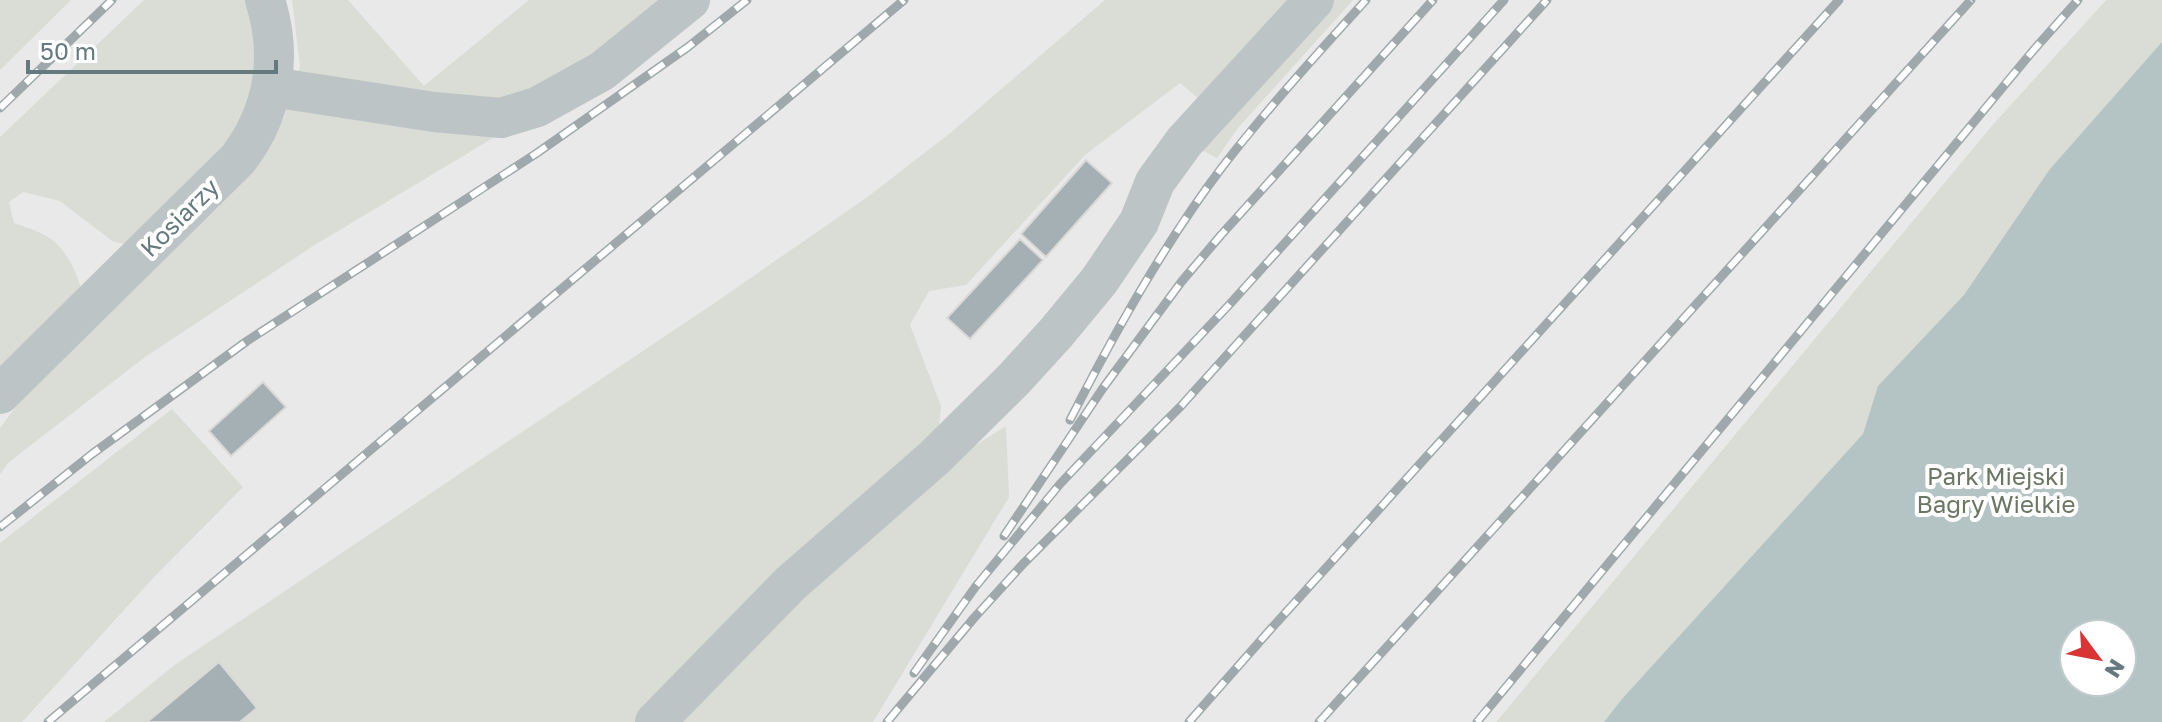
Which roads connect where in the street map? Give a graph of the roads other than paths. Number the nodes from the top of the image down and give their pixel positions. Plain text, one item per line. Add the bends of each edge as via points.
1 (265, 0) edge
2 (690, 0) edge
3 (1314, 0) edge
4 (272, 87) junction
5 (0, 394) edge
6 (655, 722) edge

1 - 4 lane, Kosiarzy via 275,52
2 - 4 lane via 602,71 537,107 501,118
3 - 6 lane via 1184,142 1155,182 1139,222 1056,333 934,458 790,584
4 - 5 lane, Kosiarzy via 252,140 238,159

